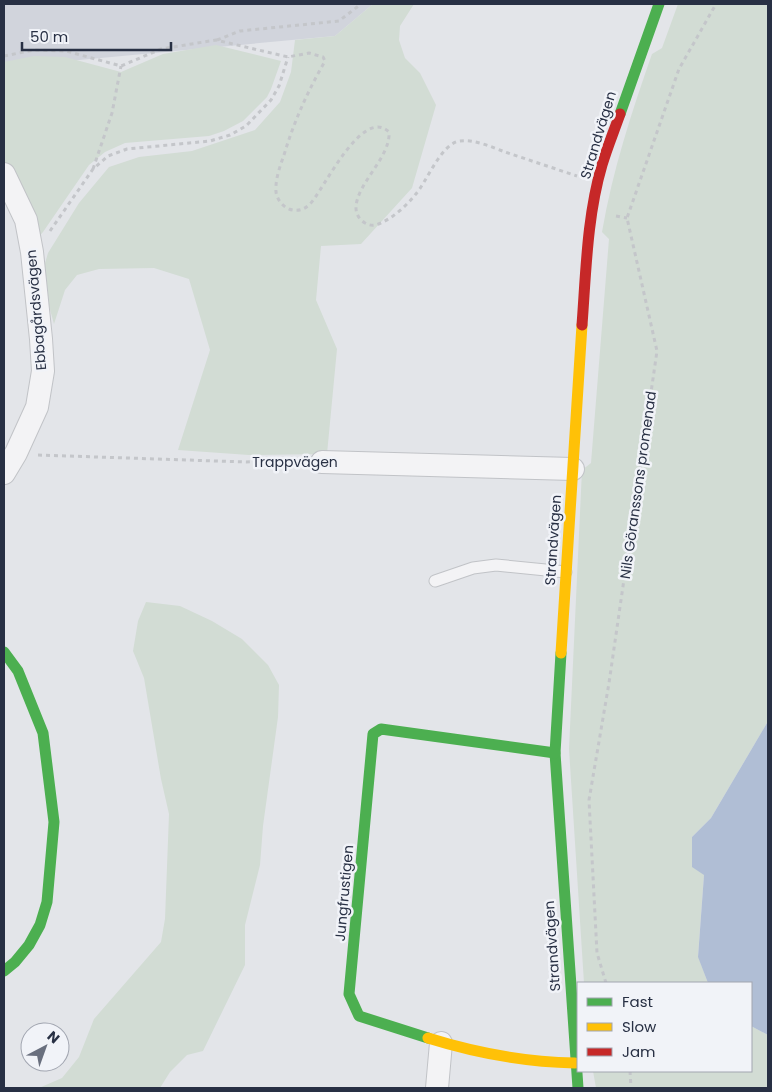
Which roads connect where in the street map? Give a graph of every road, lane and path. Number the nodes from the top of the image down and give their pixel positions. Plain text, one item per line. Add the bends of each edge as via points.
1 (361, 4) edge
2 (659, 4) edge
3 (716, 4) edge
4 (216, 40) junction
5 (4, 56) edge
6 (288, 57) junction
7 (121, 66) junction
8 (93, 169) junction
9 (4, 174) edge
10 (581, 177) dead end
11 (32, 252) junction
12 (16, 453) junction
13 (322, 462) joint
14 (573, 468) junction
15 (4, 473) edge
16 (566, 572) junction
17 (435, 581) dead end
18 (4, 652) edge
19 (555, 753) junction
20 (4, 971) edge
21 (606, 982) edge
22 (441, 1044) junction
23 (575, 1063) junction
24 (630, 1072) edge
25 (437, 1088) edge
26 (578, 1088) edge
27 (631, 1088) edge

1 - 4 path via 339,21 240,30
2 - 14 street, Strandvägen via 602,166 593,210
3 - 21 path, Nils Göranssons promenad via 679,70 627,218 657,351 589,800 597,953
4 - 6 path
4 - 7 path via 161,49
5 - 7 path via 34,50 66,51
6 - 8 path via 280,86 246,126 210,141 127,148 108,156
6 - 10 path via 309,53 323,57 325,61 293,126 280,168 276,191 279,201 287,208 296,211 310,204 342,155 366,131 379,127 389,132 389,142 356,207 359,218 370,225 378,225 402,208 416,194 437,160 460,141 482,144
7 - 8 path via 112,114
8 - 11 path via 47,236
9 - 11 street, Ebbagårdsvägen via 26,220
11 - 12 street, Ebbagårdsvägen via 43,371 36,407
12 - 13 path, Trappvägen via 144,460
12 - 15 street, Ebbagårdsvägen
13 - 14 street, Trappvägen
14 - 16 street, Strandvägen
16 - 17 lane via 496,565 473,568
16 - 19 street, Strandvägen
18 - 20 street via 18,671 43,733 54,822 47,902 40,925 29,945
19 - 22 street, Jungfrustigen via 380,729 373,734 349,994 359,1016
19 - 23 street, Strandvägen
22 - 23 street, Jungfrustigen via 533,1062
22 - 25 street
23 - 26 street, Strandvägen
24 - 27 path

